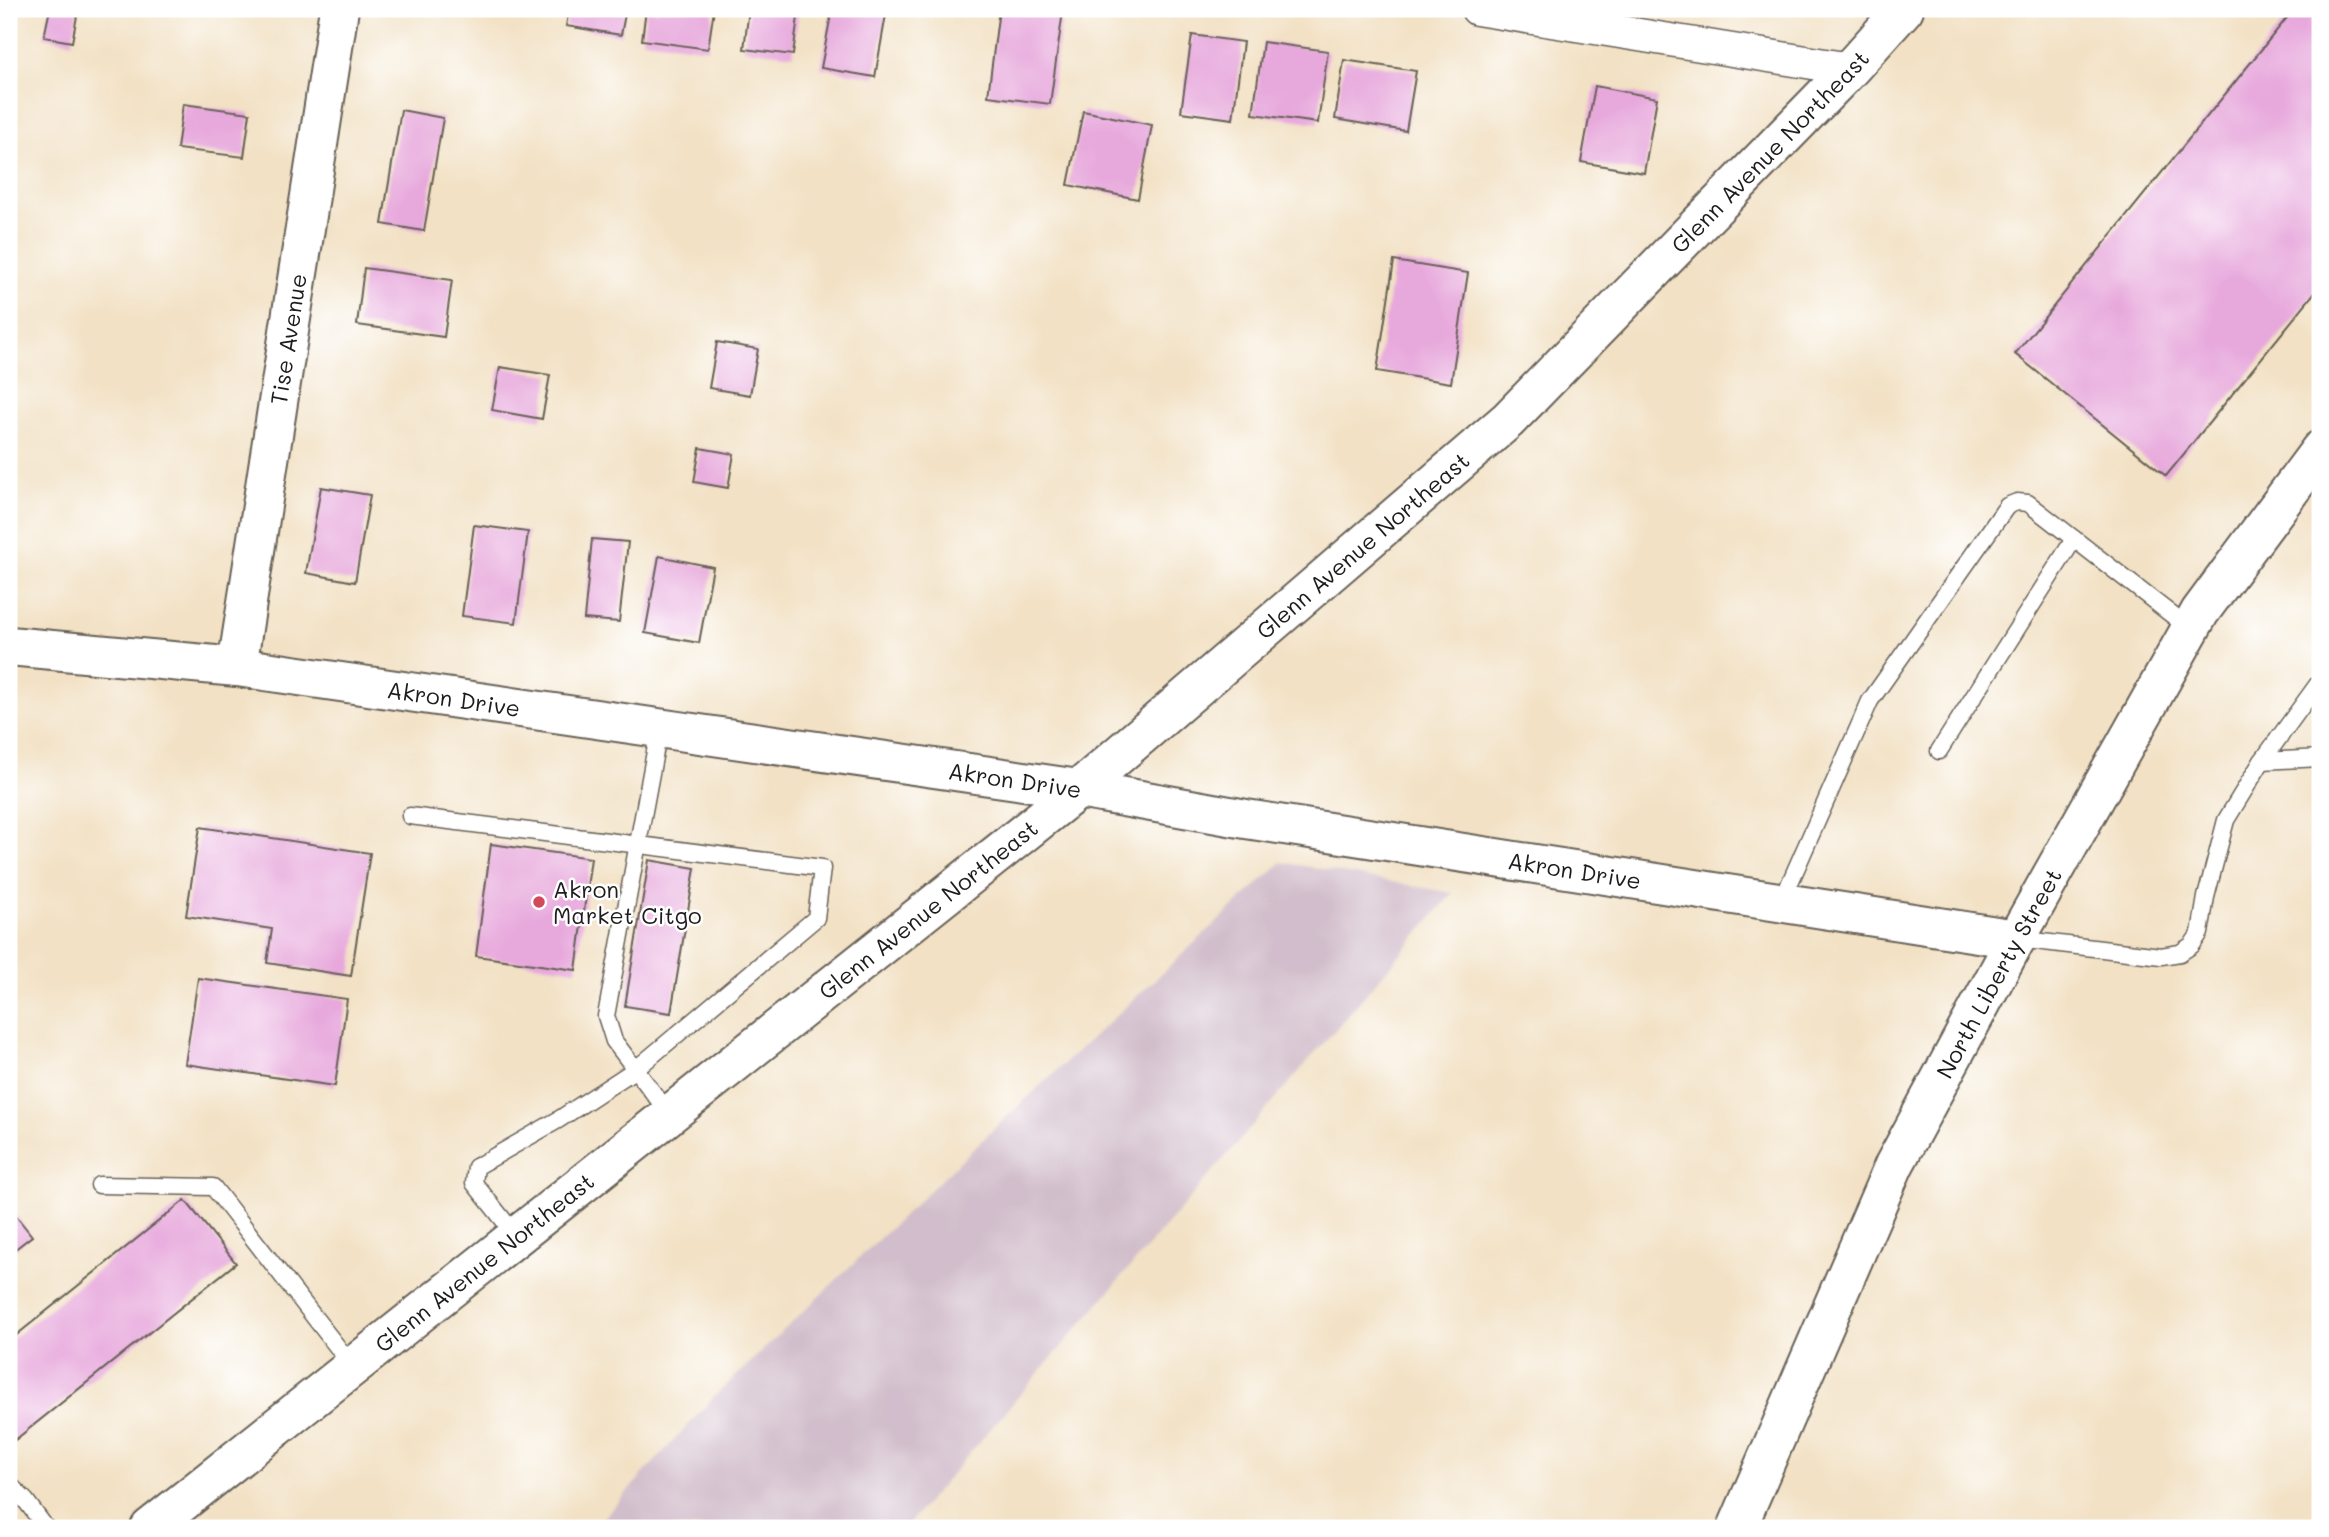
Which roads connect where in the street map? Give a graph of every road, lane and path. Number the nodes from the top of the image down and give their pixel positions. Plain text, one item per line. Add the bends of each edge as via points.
1 (339, 9) edge
2 (1477, 9) edge
3 (1904, 9) edge
4 (1850, 69) junction
5 (2320, 450) edge
6 (2074, 538) junction
7 (2190, 629) junction
8 (9, 646) edge
9 (237, 667) junction
10 (2320, 681) edge
11 (659, 730) junction
12 (1939, 751) dead end
13 (2320, 758) edge
14 (2262, 761) junction
15 (1079, 789) junction
16 (410, 816) dead end
17 (638, 845) junction
18 (1781, 903) junction
19 (2016, 939) junction
20 (636, 1069) junction
21 (670, 1115) junction
22 (99, 1185) dead end
23 (517, 1237) junction
24 (353, 1367) junction
25 (9, 1484) edge
26 (46, 1528) edge
27 (150, 1528) edge
28 (1737, 1528) edge

1 - 9 main road, Tise Avenue
2 - 4 street
3 - 4 main road, Glenn Avenue Northeast
4 - 15 main road, Glenn Avenue Northeast via 1508,420
5 - 7 main road, North Liberty Street
6 - 7 lane
6 - 12 lane
6 - 18 lane via 2028,503 2007,506 1870,701
7 - 19 main road, North Liberty Street
8 - 9 main road, Akron Drive
9 - 11 main road, Akron Drive
10 - 14 lane
11 - 15 main road, Akron Drive
11 - 17 lane
13 - 14 lane
14 - 19 lane via 2226,820 2200,933 2192,945 2180,953 2161,956
15 - 18 main road, Akron Drive
15 - 21 main road, Glenn Avenue Northeast
16 - 17 lane
17 - 20 lane via 606,1016 614,1041
17 - 20 lane via 822,868 816,918
18 - 19 main road, Akron Drive
19 - 28 main road, North Liberty Street via 1894,1165
20 - 21 lane
20 - 23 lane via 558,1121 476,1167 474,1183
21 - 23 main road, Glenn Avenue Northeast
22 - 24 lane via 213,1187
23 - 24 main road, Glenn Avenue Northeast
24 - 27 main road, Glenn Avenue Northeast
25 - 26 lane

